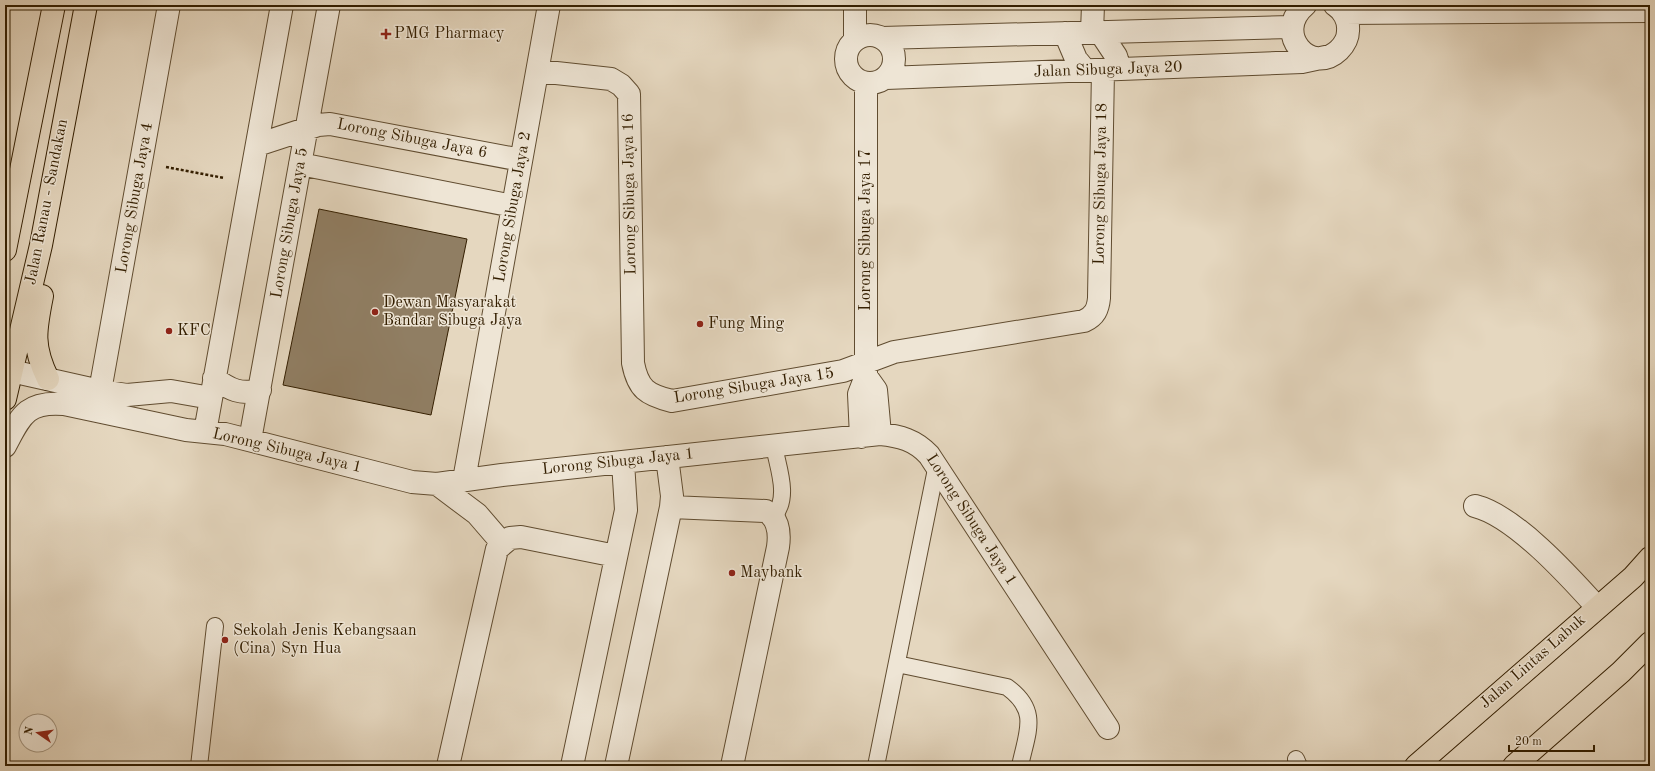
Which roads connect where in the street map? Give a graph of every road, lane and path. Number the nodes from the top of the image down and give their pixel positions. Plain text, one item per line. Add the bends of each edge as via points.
1 (54, 5) edge
2 (86, 5) edge
3 (169, 5) edge
4 (282, 5) edge
5 (329, 5) edge
6 (549, 5) edge
7 (855, 5) edge
8 (1093, 5) edge
9 (1305, 5) edge
10 (1339, 9) edge
11 (1442, 9) edge
12 (1650, 11) edge
13 (1291, 27) junction
14 (1096, 32) junction
15 (1065, 33) junction
16 (882, 38) junction
17 (855, 40) junction
18 (1330, 56) junction
19 (1103, 70) junction
20 (538, 71) junction
21 (876, 80) junction
22 (306, 129) junction
23 (257, 145) junction
24 (521, 160) junction
25 (141, 163) junction
26 (300, 164) junction
27 (250, 182) junction
28 (513, 206) junction
29 (41, 245) junction
30 (5, 250) edge
31 (1099, 298) joint
32 (866, 370) junction
33 (8, 371) edge
34 (48, 379) junction
35 (213, 388) junction
36 (643, 389) joint
37 (260, 390) junction
38 (100, 391) junction
39 (5, 399) edge
40 (205, 432) junction
41 (870, 436) junction
42 (250, 440) junction
43 (5, 446) edge
44 (774, 446) junction
45 (667, 457) junction
46 (623, 462) junction
47 (936, 469) junction
48 (464, 480) junction
49 (437, 484) junction
50 (1475, 506) dead end
51 (671, 507) junction
52 (774, 516) junction
53 (502, 543) junction
54 (616, 556) junction
55 (1650, 558) edge
56 (1597, 607) junction
57 (215, 626) dead end
58 (1650, 643) edge
59 (896, 664) junction
60 (1108, 728) dead end
61 (199, 766) edge
62 (448, 766) edge
63 (572, 766) edge
64 (616, 766) edge
65 (732, 766) edge
66 (876, 766) edge
67 (1020, 766) edge
68 (1416, 766) edge
69 (1514, 766) edge

1 - 30 main road, Jalan Ranau - Sandakan
2 - 29 main road, Jalan Ranau - Sandakan
3 - 25 street, Lorong Sibuga Jaya 4
4 - 23 street
5 - 22 street, Lorong Sibuga Jaya 5
6 - 20 street, Lorong Sibuga Jaya 2
7 - 17 street
8 - 14 street
9 - 13 street via 1296,14
10 - 11 street
10 - 18 street via 1348,22 1347,39 1343,46
11 - 12 street
13 - 14 street
13 - 18 street via 1292,36 1302,52 1311,57
14 - 15 street
14 - 19 street via 1116,56
15 - 16 street
15 - 19 street via 1073,54
16 - 17 street via 868,34
16 - 21 street via 889,43 894,66
17 - 21 street via 846,53 846,61 852,76
18 - 19 street, Jalan Sibuga Jaya 20 via 1302,62
19 - 21 street, Jalan Sibuga Jaya 20
19 - 31 street, Lorong Sibuga Jaya 18
20 - 24 street, Lorong Sibuga Jaya 2
20 - 36 street, Lorong Sibuga Jaya 16 via 611,79 629,94 633,363 636,378
21 - 32 street, Lorong Sibuga Jaya 17
22 - 23 street, Lorong Sibuga Jaya 6
22 - 24 street, Lorong Sibuga Jaya 6 via 330,124
22 - 26 street, Lorong Sibuga Jaya 5
23 - 27 street
24 - 28 street, Lorong Sibuga Jaya 2
25 - 27 path
25 - 38 street, Lorong Sibuga Jaya 4
26 - 28 street
26 - 37 street, Lorong Sibuga Jaya 5
27 - 35 street
28 - 48 street, Lorong Sibuga Jaya 2
29 - 33 main road, Jalan Ranau - Sandakan
29 - 34 main road via 44,284 36,345 39,360
31 - 32 street, Lorong Sibuga Jaya 15 via 1095,313 1084,321 894,352
32 - 36 street, Lorong Sibuga Jaya 15 via 843,371 672,401 656,397
32 - 41 street, Lorong Sibuga Jaya 17 via 859,394
33 - 34 street
33 - 39 main road, Jalan Ranau - Sandakan
34 - 38 street
35 - 37 street via 250,392
35 - 38 street via 135,395
35 - 40 street
37 - 42 street, Lorong Sibuga Jaya 5
40 - 42 street, Lorong Sibuga Jaya 1
40 - 43 street, Lorong Sibuga Jaya 1 via 49,403 36,405 25,413
41 - 44 street, Lorong Sibuga Jaya 1
41 - 47 street, Lorong Sibuga Jaya 1 via 896,436 910,440 922,447
42 - 49 street, Lorong Sibuga Jaya 1 via 412,482
44 - 45 street, Lorong Sibuga Jaya 1
44 - 52 lane via 782,489 782,501
45 - 46 street, Lorong Sibuga Jaya 1
45 - 51 street
46 - 48 street, Lorong Sibuga Jaya 1
46 - 54 street via 626,510
47 - 59 lane
47 - 60 street, Lorong Sibuga Jaya 1
48 - 49 street, Lorong Sibuga Jaya 1
49 - 53 street via 477,514
50 - 56 street via 1510,523 1567,573
51 - 52 street via 766,511
51 - 64 street
52 - 65 street via 777,521 778,547
53 - 54 street via 510,538 521,537
53 - 62 street via 494,555
54 - 63 street
55 - 56 main road, Jalan Lintas Labuk via 1633,577
56 - 68 main road, Jalan Lintas Labuk
57 - 61 lane
58 - 69 main road via 1621,672
59 - 66 lane
59 - 67 lane via 1007,687 1019,696 1027,708 1029,724

